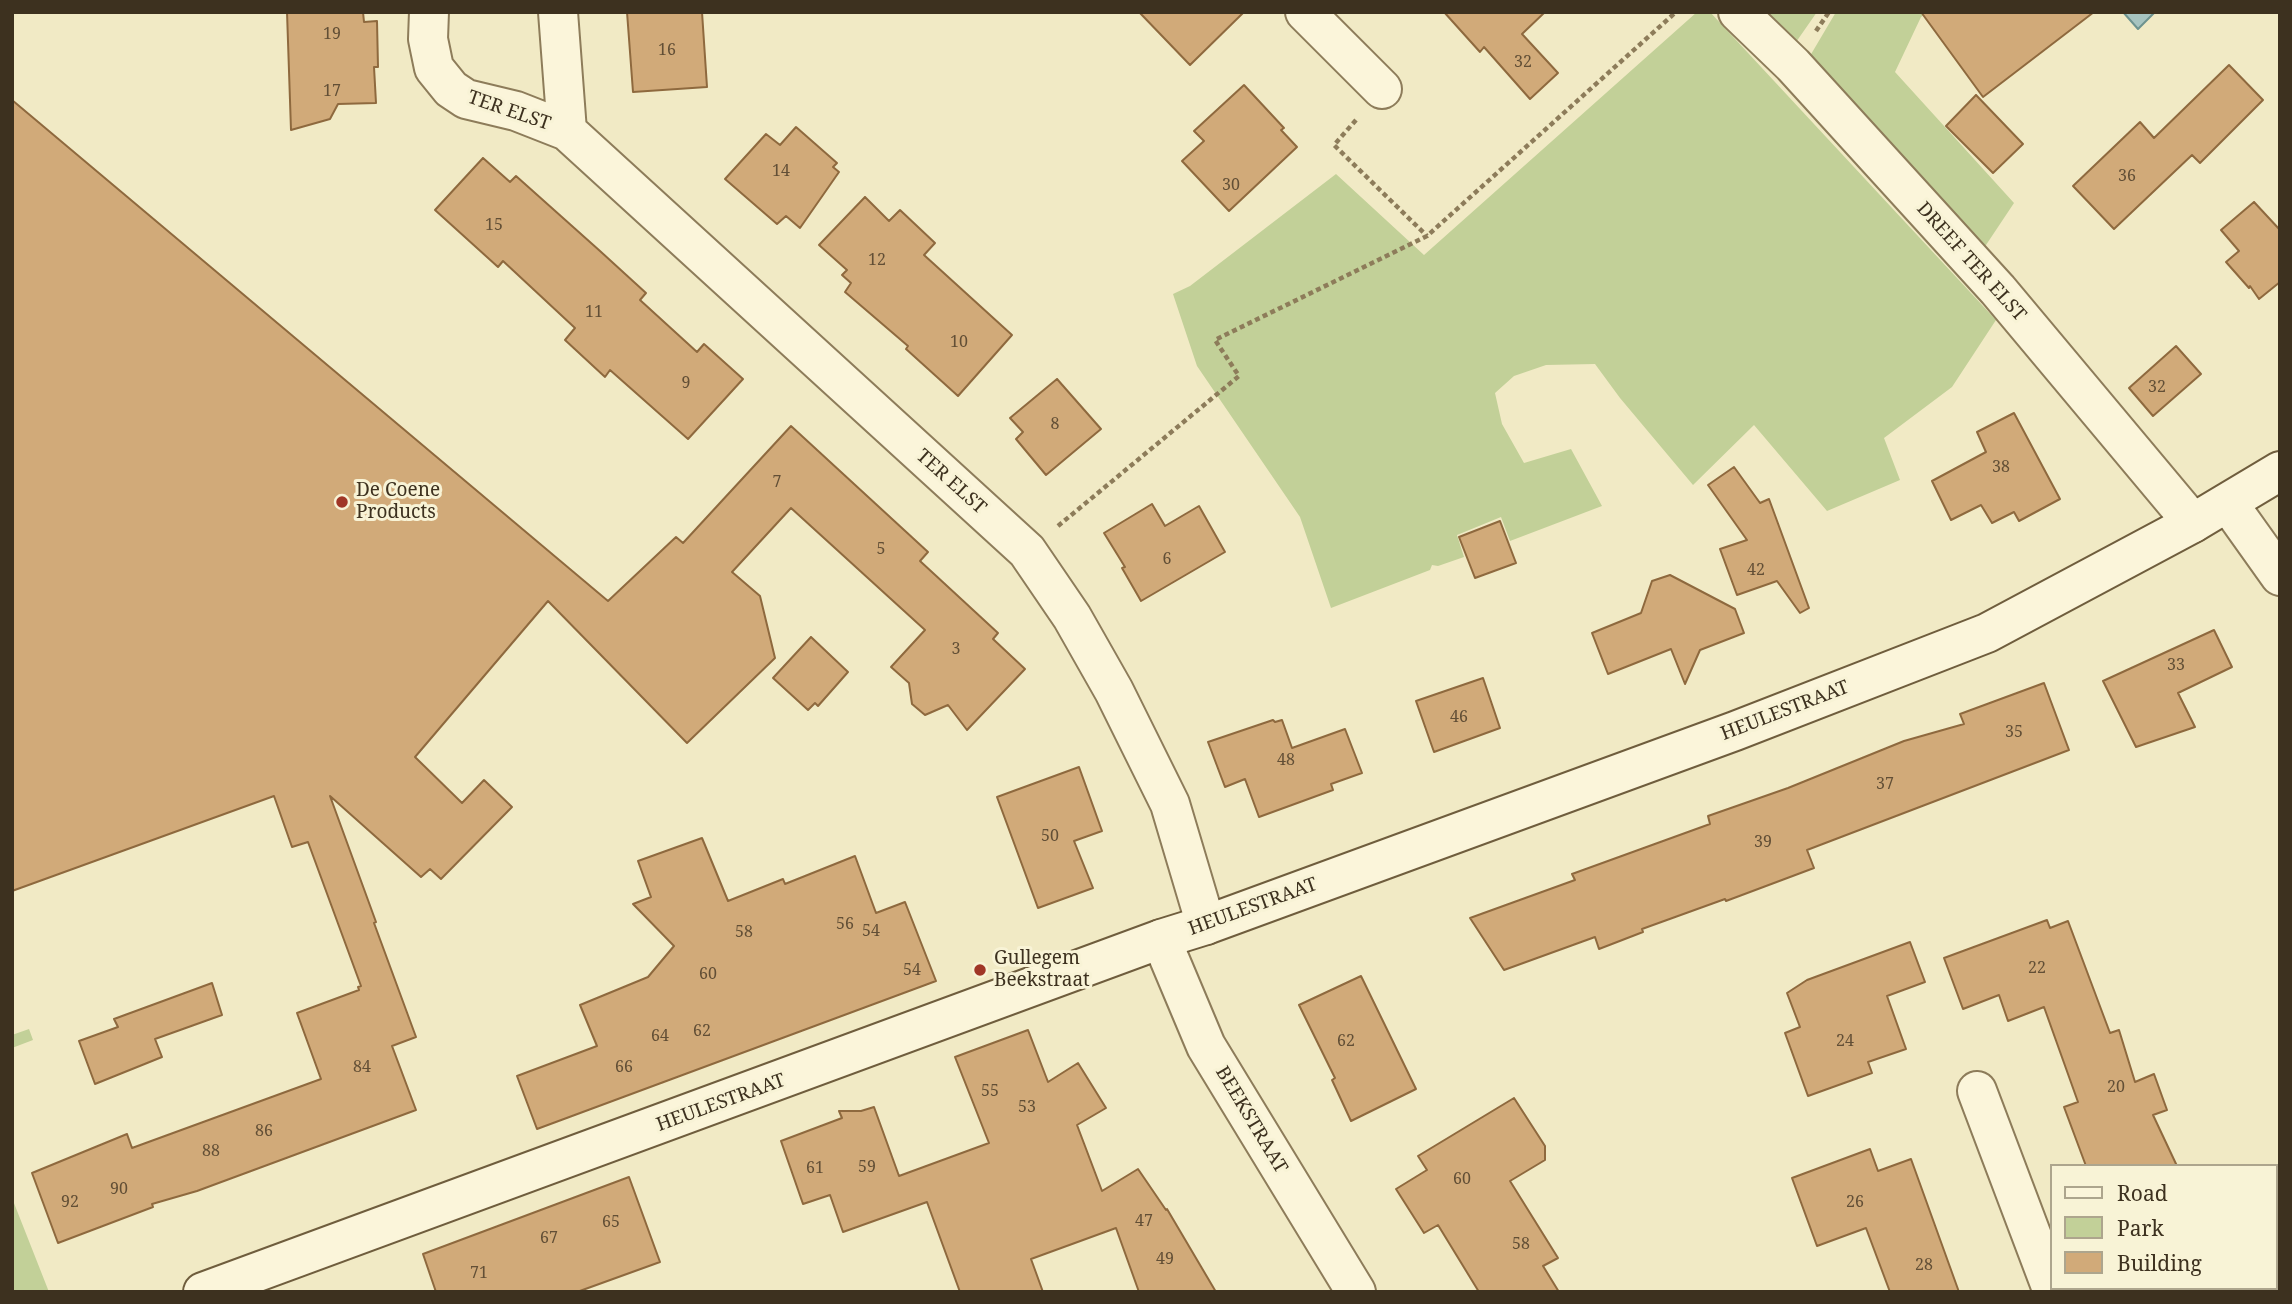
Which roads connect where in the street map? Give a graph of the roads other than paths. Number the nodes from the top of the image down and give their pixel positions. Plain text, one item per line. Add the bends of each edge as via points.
1 (429, 12) edge
2 (558, 12) edge
3 (1305, 12) edge
4 (1738, 12) edge
5 (1382, 89) road end
6 (567, 131) junction
7 (2280, 471) edge
8 (2228, 503) junction
9 (2193, 523) junction
10 (2280, 576) edge
11 (1206, 925) junction
12 (1161, 939) junction
13 (1977, 1091) dead end
14 (2050, 1284) edge
15 (203, 1292) edge
16 (1356, 1292) edge

1 - 6 street, TER ELST via 434,68 451,89 466,99 516,111
2 - 6 street, TER ELST
3 - 5 street
4 - 9 street, DREEF TER ELST via 1801,73 1997,290
6 - 11 street, TER ELST via 1027,551 1114,691 1170,804
7 - 8 street, HEULESTRAAT
8 - 9 street, HEULESTRAAT
8 - 10 street
9 - 11 street, HEULESTRAAT via 1987,633 1735,731
11 - 12 street, HEULESTRAAT
12 - 15 street, HEULESTRAAT
12 - 16 street, BEEKSTRAAT via 1206,1046
13 - 14 street

